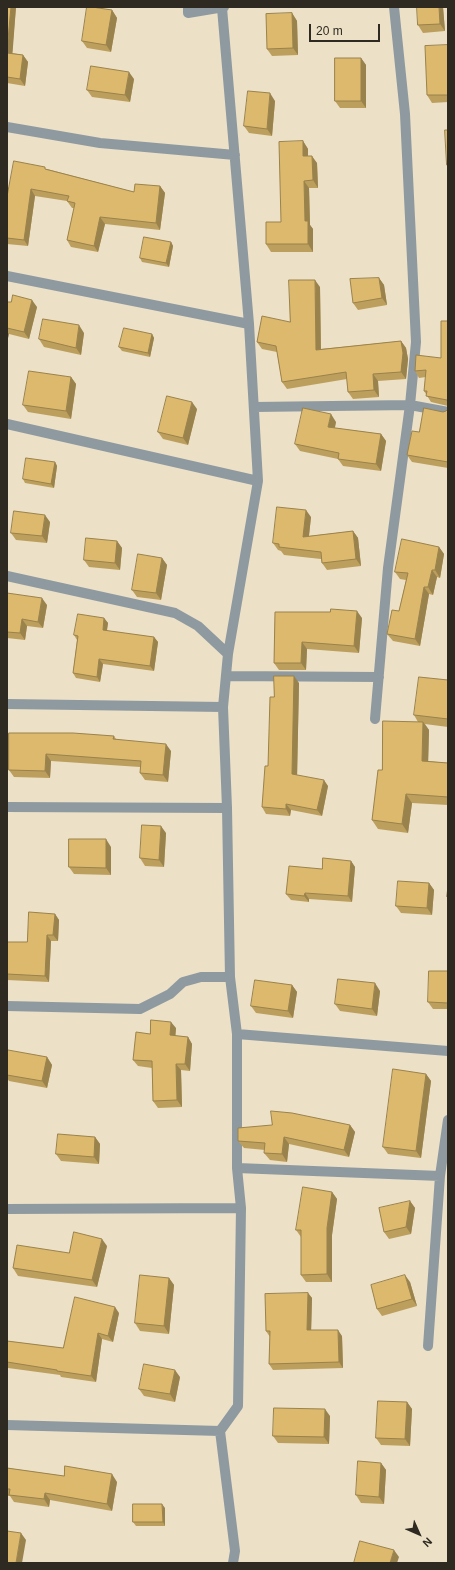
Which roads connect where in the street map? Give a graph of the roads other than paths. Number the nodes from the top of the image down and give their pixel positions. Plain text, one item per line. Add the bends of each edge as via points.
1 (188, 7) edge
2 (223, 7) edge
3 (394, 7) edge
4 (7, 127) edge
5 (235, 155) junction
6 (7, 276) edge
7 (249, 324) junction
8 (410, 405) junction
9 (254, 407) junction
10 (448, 412) edge
11 (7, 424) edge
12 (258, 481) junction
13 (7, 576) edge
14 (228, 654) junction
15 (226, 676) junction
16 (379, 677) junction
17 (7, 704) edge
18 (223, 708) junction
19 (375, 719) dead end
20 (7, 807) edge
21 (227, 808) junction
22 (230, 978) junction
23 (7, 1006) edge
24 (237, 1034) junction
25 (448, 1051) edge
26 (448, 1120) edge
27 (237, 1168) junction
28 (440, 1176) junction
29 (241, 1208) junction
30 (7, 1209) edge
31 (428, 1346) dead end
32 (7, 1425) edge
33 (220, 1431) junction
34 (233, 1563) edge

1 - 2 street via 188,13
2 - 5 street
3 - 8 street via 405,114 416,342
4 - 5 street via 100,143
5 - 7 street
6 - 7 street
7 - 9 street
8 - 9 street
8 - 10 street
8 - 16 street via 388,568
9 - 12 street
11 - 12 street
12 - 14 street
13 - 14 street via 175,613 198,626
14 - 15 street
15 - 16 street
15 - 18 street
16 - 19 street
17 - 18 street
18 - 21 street
20 - 21 street
21 - 22 street
22 - 23 street via 201,977 183,982 170,994 140,1009
22 - 24 street
24 - 25 street
24 - 27 street
26 - 28 street
27 - 28 street
27 - 29 street
28 - 31 street
29 - 30 street
29 - 33 street via 238,1406
32 - 33 street
33 - 34 street via 235,1551

